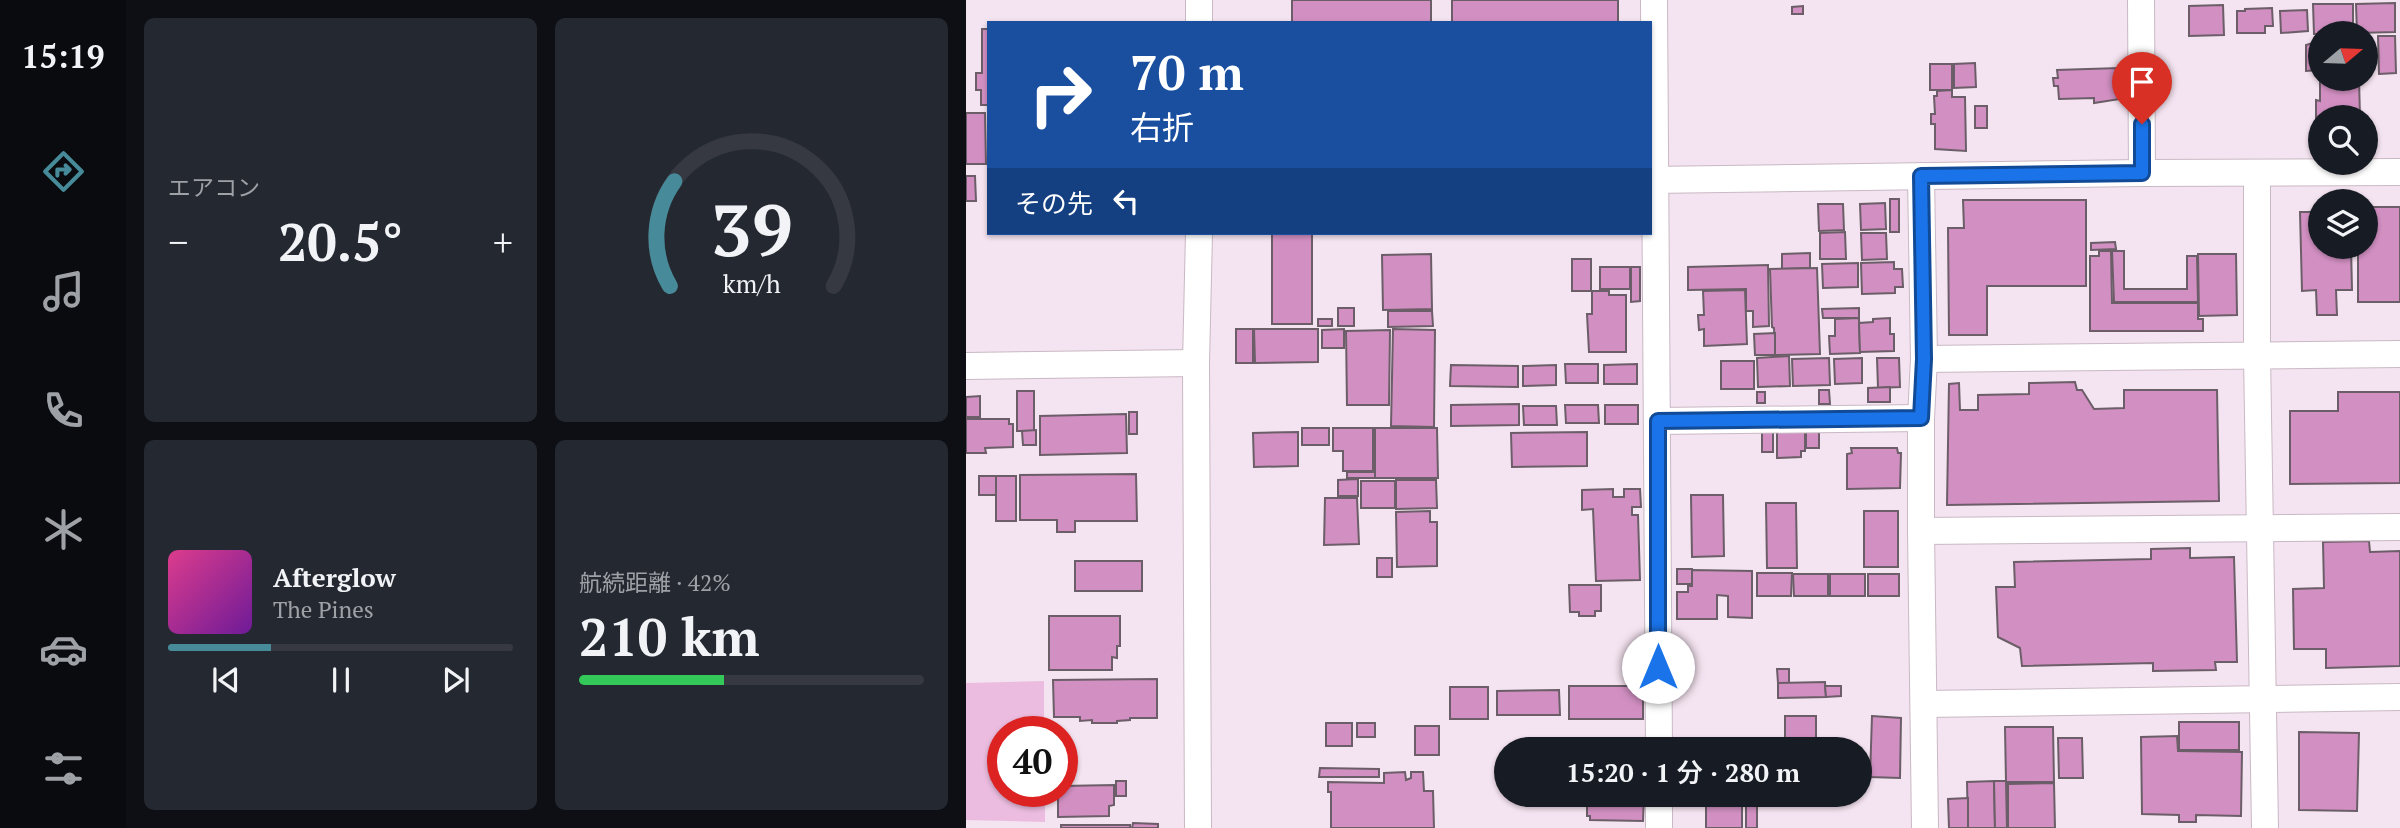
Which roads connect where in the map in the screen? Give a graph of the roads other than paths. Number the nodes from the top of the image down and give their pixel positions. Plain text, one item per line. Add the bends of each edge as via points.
1 (1199, 0) edge
2 (1654, 0) edge
3 (2141, 0) edge
4 (1199, 21) edge
5 (2142, 173) junction
6 (2400, 173) edge
7 (2257, 174) junction
8 (1921, 176) junction
9 (1653, 180) edge
10 (1199, 235) edge
11 (2400, 354) edge
12 (2257, 356) junction
13 (1924, 359) junction
14 (1196, 363) junction
15 (966, 366) edge
16 (1921, 418) junction
17 (1658, 421) junction
18 (2400, 527) edge
19 (2260, 529) junction
20 (1921, 531) junction
21 (2400, 697) edge
22 (2263, 698) junction
23 (1924, 704) junction
24 (1658, 737) edge
25 (1659, 807) edge
26 (1198, 828) edge
27 (1659, 828) edge
28 (1925, 828) edge
29 (2265, 828) edge

1 - 4 street
2 - 9 street
3 - 5 street
5 - 7 street
5 - 8 street
6 - 7 street
7 - 12 street
8 - 9 street
8 - 13 street
9 - 17 street
10 - 14 street
11 - 12 street
12 - 13 street
12 - 19 street
13 - 16 street
14 - 15 street
14 - 26 street
16 - 17 street
16 - 20 street
17 - 24 street
18 - 19 street
19 - 20 street
19 - 22 street
20 - 23 street
21 - 22 street
22 - 23 street
22 - 29 street
23 - 28 street
25 - 27 street

